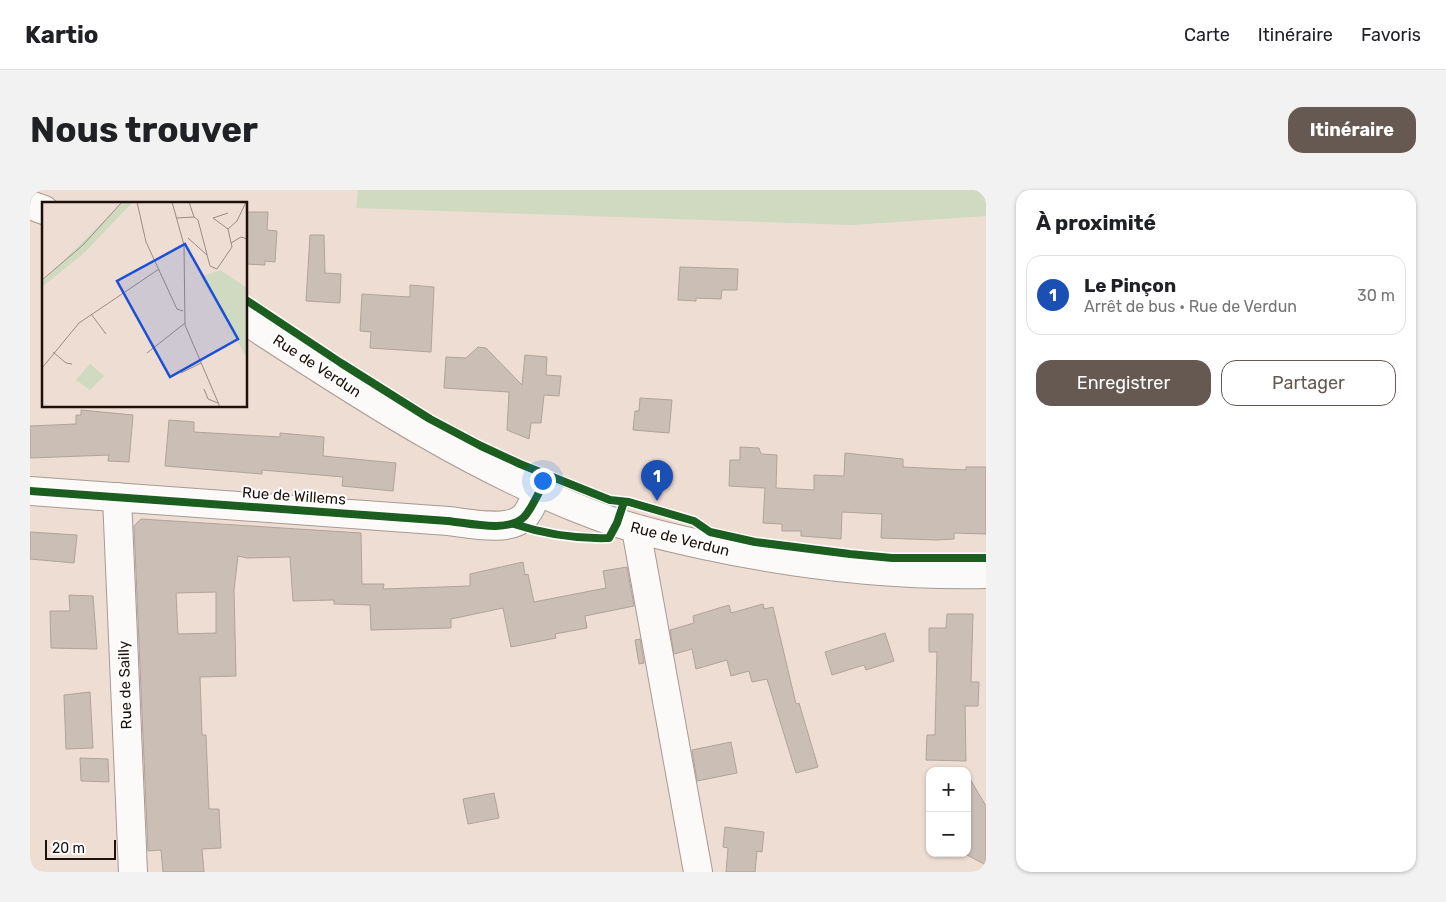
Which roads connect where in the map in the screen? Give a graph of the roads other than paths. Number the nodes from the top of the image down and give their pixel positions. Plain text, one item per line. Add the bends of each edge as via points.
1 (30, 204) edge
2 (42, 209) edge
3 (248, 322) edge
4 (30, 491) edge
5 (539, 491) junction
6 (117, 497) junction
7 (636, 529) junction
8 (986, 574) edge
9 (133, 872) edge
10 (698, 872) edge

1 - 2 street
3 - 5 street, Rue de Verdun via 394,415 475,461
4 - 6 street, Rue de Willems
5 - 6 street, Rue de Willems via 525,516 514,524 498,526
5 - 7 street, Rue de Verdun
6 - 9 street, Rue de Sailly
7 - 8 street, Rue de Verdun via 730,551 830,568 884,573
7 - 10 street

